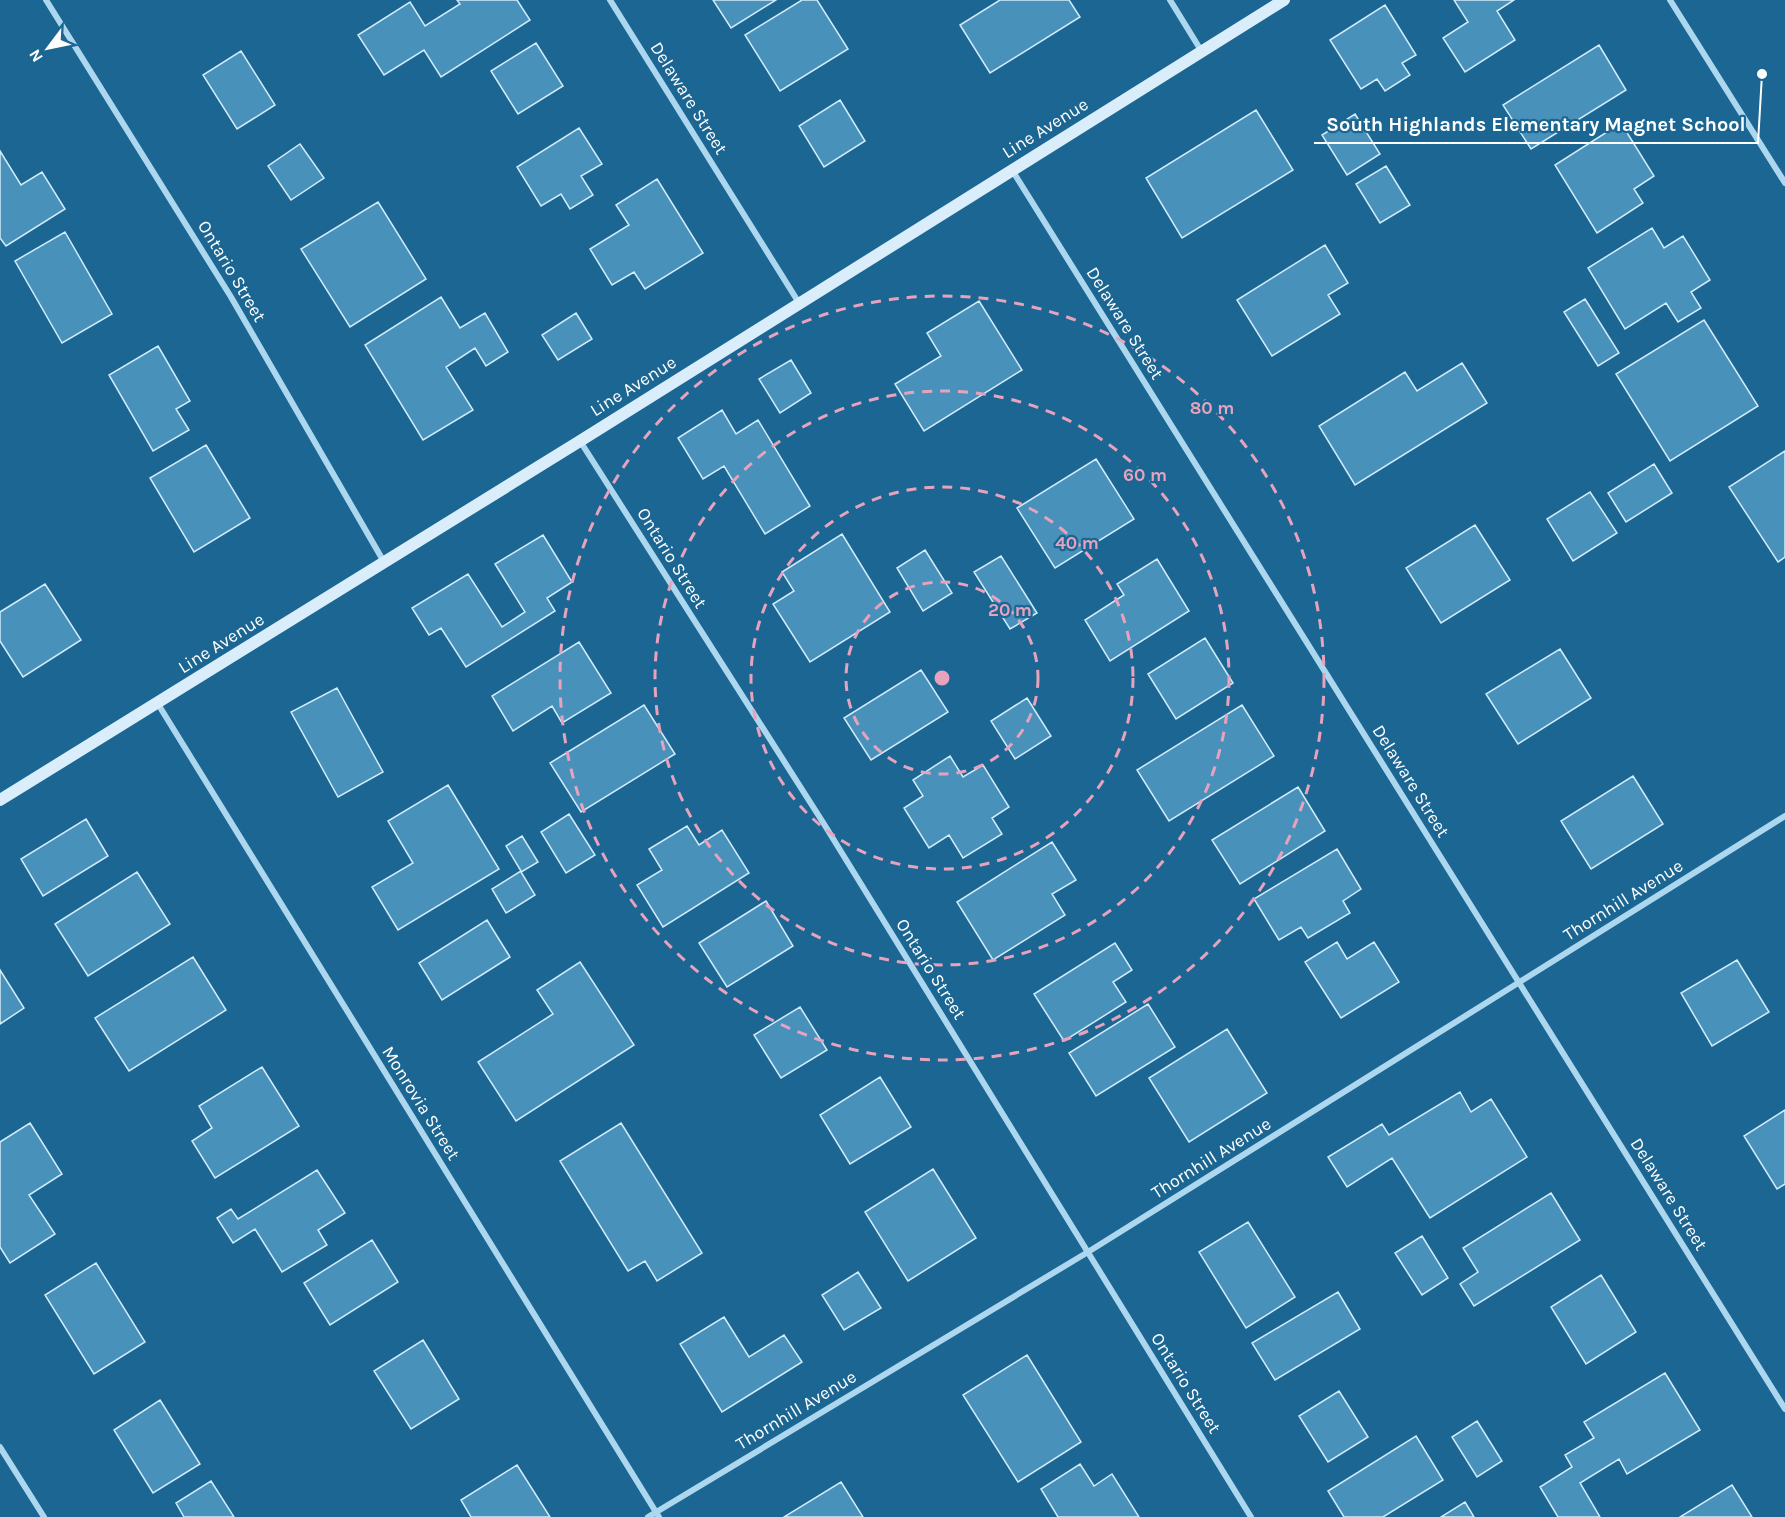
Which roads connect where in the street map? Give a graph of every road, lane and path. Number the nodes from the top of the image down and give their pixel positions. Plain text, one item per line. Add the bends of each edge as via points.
1 (46, 0) edge
2 (610, 0) edge
3 (1170, 0) edge
4 (1284, 0) edge
5 (1670, 0) edge
6 (1202, 52) junction
7 (1011, 170) junction
8 (1785, 183) edge
9 (799, 303) junction
10 (580, 441) junction
11 (384, 562) junction
12 (158, 704) junction
13 (0, 800) edge
14 (1785, 816) edge
15 (1520, 983) junction
16 (1088, 1252) junction
17 (1785, 1410) edge
18 (0, 1447) edge
19 (658, 1514) edge
20 (44, 1517) edge
21 (648, 1517) edge
22 (1251, 1517) edge

1 - 11 street, Ontario Street via 231,297
2 - 9 street, Delaware Street
3 - 6 street
4 - 6 main road, Line Avenue
5 - 8 street
6 - 7 main road, Line Avenue
7 - 9 main road, Line Avenue
7 - 15 street, Delaware Street
9 - 10 main road, Line Avenue
10 - 11 main road, Line Avenue
10 - 16 street, Ontario Street via 824,824
11 - 12 main road, Line Avenue
12 - 13 main road, Line Avenue
12 - 19 street, Monrovia Street
14 - 15 street, Thornhill Avenue
15 - 16 street, Thornhill Avenue
15 - 17 street, Delaware Street
16 - 19 street, Thornhill Avenue
16 - 22 street, Ontario Street
18 - 20 street
19 - 21 street, Thornhill Avenue

